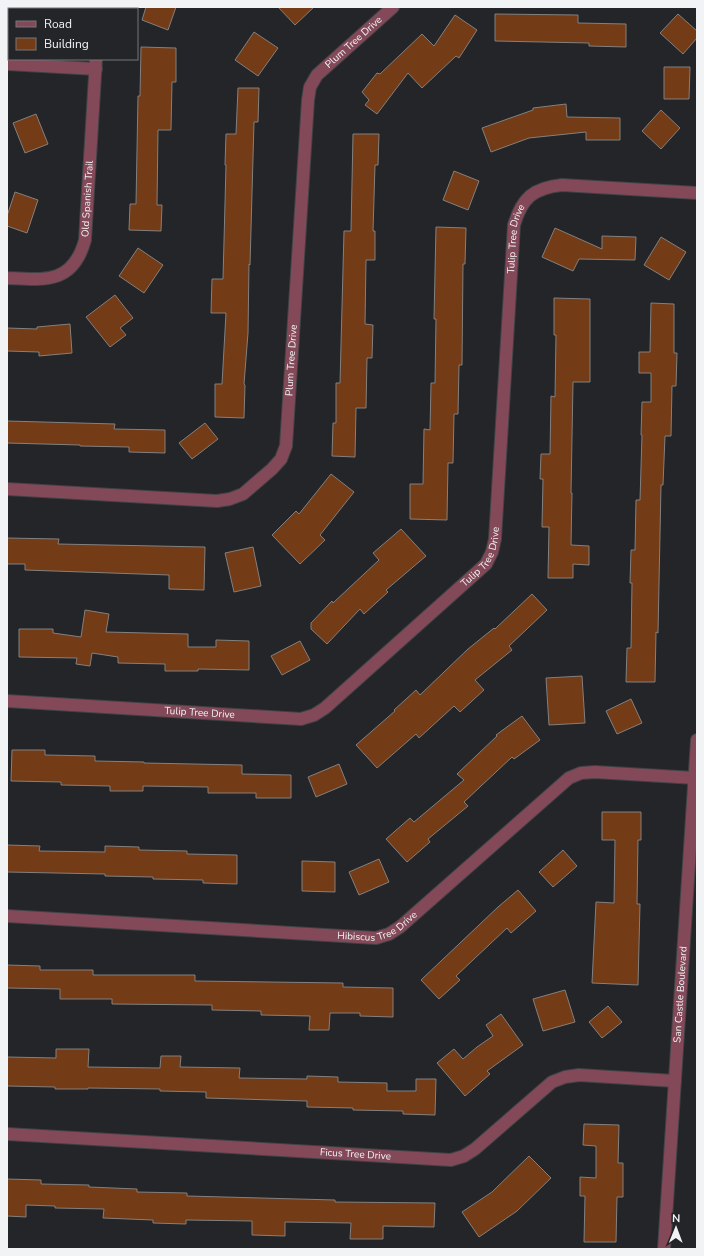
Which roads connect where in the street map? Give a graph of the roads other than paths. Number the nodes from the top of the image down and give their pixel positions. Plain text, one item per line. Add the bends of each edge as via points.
1 (393, 7) edge
2 (7, 64) edge
3 (96, 64) edge
4 (697, 193) edge
5 (7, 278) edge
6 (7, 489) edge
7 (7, 701) edge
8 (697, 740) edge
9 (695, 778) junction
10 (7, 916) edge
11 (675, 1081) junction
12 (7, 1134) edge
13 (664, 1249) edge

1 - 6 street, Plum Tree Drive via 317,75 310,87 286,446 281,459 243,494 230,499
2 - 3 street
3 - 5 street, Old Spanish Trail via 85,240 82,253 69,269 51,278
4 - 7 street, Tulip Tree Drive via 562,185 548,186 525,201 514,226 495,540 492,552 486,564 325,708 301,719
8 - 9 street, San Castle Boulevard
9 - 10 street, Hibiscus Tree Drive via 595,772 581,773 569,778 400,926 389,934 376,938
9 - 11 street, San Castle Boulevard
11 - 12 street, Ficus Tree Drive via 579,1075 565,1077 552,1082 475,1149 451,1160
11 - 13 street, San Castle Boulevard

